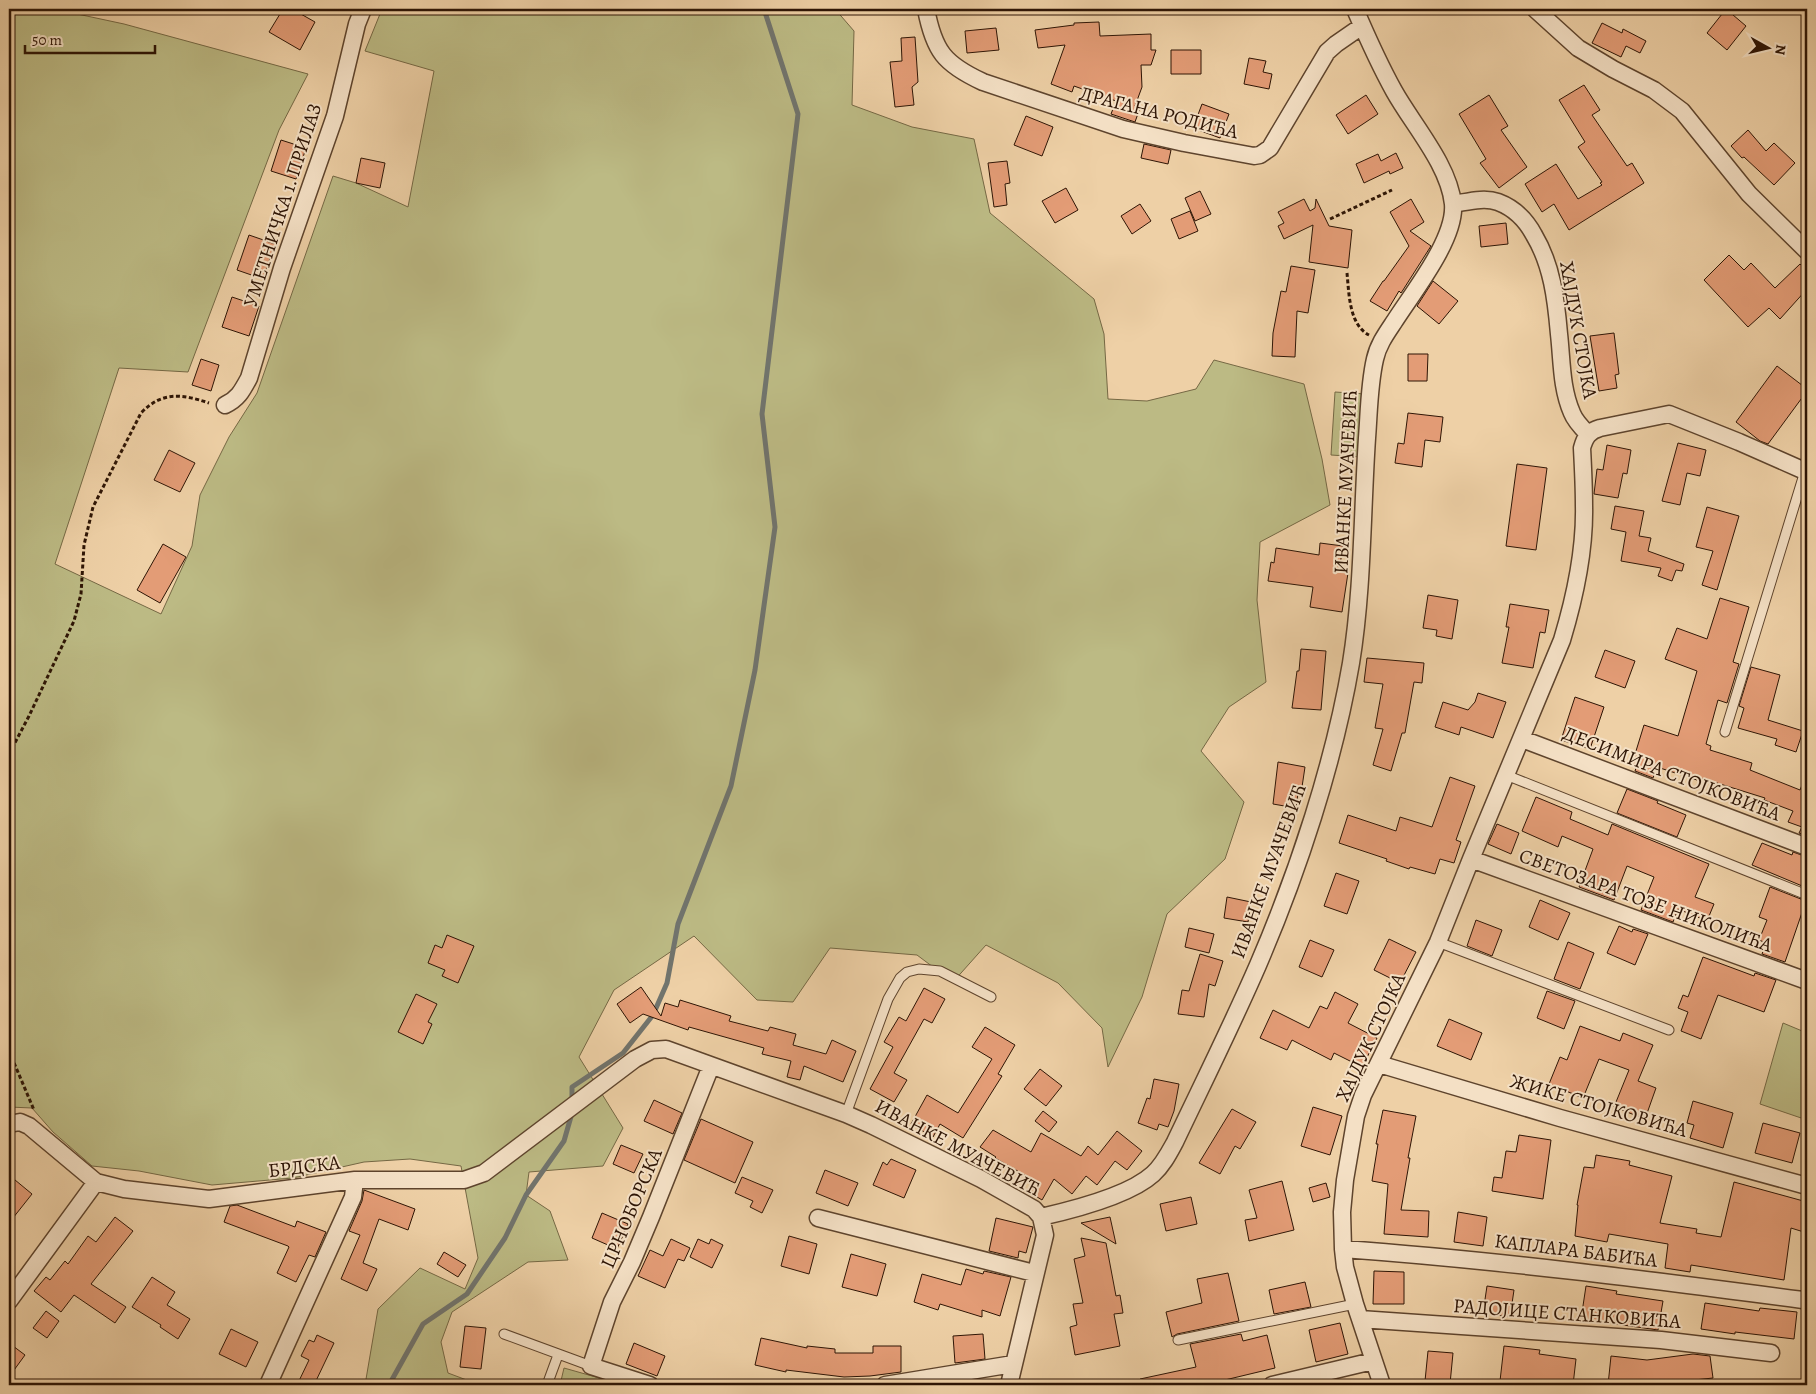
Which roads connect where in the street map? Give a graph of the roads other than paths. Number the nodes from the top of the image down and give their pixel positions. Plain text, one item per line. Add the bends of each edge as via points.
1 (363, 9) edge
2 (926, 9) edge
3 (1355, 9) edge
4 (1535, 9) edge
5 (1362, 26) junction
6 (1453, 204) junction
7 (1807, 251) edge
8 (225, 405) road end
9 (1588, 434) junction
10 (1806, 472) edge
11 (1726, 732) dead end
12 (1522, 739) junction
13 (1506, 775) junction
14 (1807, 847) edge
15 (1470, 859) junction
16 (1807, 894) edge
17 (1438, 942) junction
18 (1807, 981) edge
19 (992, 997) dead end
20 (1669, 1030) dead end
21 (1379, 1064) junction
22 (711, 1066) junction
23 (846, 1114) junction
24 (9, 1124) edge
25 (355, 1180) junction
26 (96, 1182) junction
27 (1807, 1186) edge
28 (1041, 1217) junction
29 (818, 1218) dead end
30 (1343, 1249) junction
31 (1034, 1273) junction
32 (1803, 1300) dead end
33 (9, 1301) edge
34 (1358, 1312) junction
35 (504, 1334) dead end
36 (1178, 1340) dead end
37 (1771, 1353) dead end
38 (558, 1355) junction
39 (1373, 1361) junction
40 (1013, 1364) junction
41 (591, 1366) junction
42 (268, 1385) edge
43 (547, 1385) edge
44 (650, 1385) edge
45 (885, 1385) edge
46 (1009, 1385) edge
47 (1272, 1385) edge
48 (1382, 1385) edge

1 - 8 street, УМЕТНИЧКА 1. ПРИЛАЗ via 335,116 282,268 249,378 240,395
2 - 5 street, ДРАГАНА РОДИЋА via 931,35 940,52 977,79 1123,129 1254,156 1270,148 1327,52
3 - 5 street, ИВАНКЕ МУАЧЕВИЋ
4 - 7 street via 1578,48 1654,90 1682,111 1749,194
5 - 6 street, ИВАНКЕ МУАЧЕВИЋ via 1395,94 1441,169
6 - 9 street, ХАЈДУК СТОЈКА via 1481,200 1498,202 1524,219 1530,227 1549,266 1566,392 1572,414
6 - 28 street, ИВАНКЕ МУАЧЕВИЋ via 1451,225 1443,246 1375,356 1351,662 1323,783 1281,907 1257,966 1164,1162 1137,1186 1078,1209
9 - 10 street via 1600,428 1669,414
9 - 12 street, ХАЈДУК СТОЈКА via 1582,448 1584,508 1573,604
10 - 11 lane
12 - 13 street, ХАЈДУК СТОЈКА
12 - 14 street, ДЕСИМИРА СТОЈКОВИЋА
13 - 15 street, ХАЈДУК СТОЈКА
13 - 16 lane
15 - 17 street, ХАЈДУК СТОЈКА
15 - 18 street, СВЕТОЗАРА ТОЗЕ НИКОЛИЋА
17 - 20 lane
17 - 21 street, ХАЈДУК СТОЈКА
19 - 23 lane via 940,971 929,968 907,972 888,999
21 - 27 street, ЖИКЕ СТОЈКОВИЋА
21 - 30 street, ХАЈДУК СТОЈКА via 1363,1095 1347,1159 1342,1212
22 - 23 street, ИВАНКЕ МУАЧЕВИЋ
22 - 25 street, ИВАНКЕ МУАЧЕВИЋ via 666,1049 635,1059 484,1173 471,1178 456,1181
22 - 41 street, ЦРНОБОРСКА via 636,1253 612,1302
23 - 28 street, ИВАНКЕ МУАЧЕВИЋ via 981,1179 1034,1209
24 - 26 street, БРДСКА via 26,1124
25 - 26 street, БРДСКА via 209,1199 124,1189
25 - 42 street, БРДСКА via 353,1197
26 - 33 street
28 - 31 street via 1045,1235
29 - 31 street
30 - 32 street, КАПЛАРА БАБИЋА via 1446,1256
30 - 34 street, ХАЈДУК СТОЈКА
31 - 40 street
34 - 36 lane
34 - 37 street, РАДОЈИЦЕ СТАНКОВИЋА
34 - 39 street, ХАЈДУК СТОЈКА
35 - 38 lane
38 - 41 lane
38 - 43 lane
39 - 47 street
39 - 48 street, ХАЈДУК СТОЈКА
40 - 45 street
40 - 46 street
41 - 44 street

